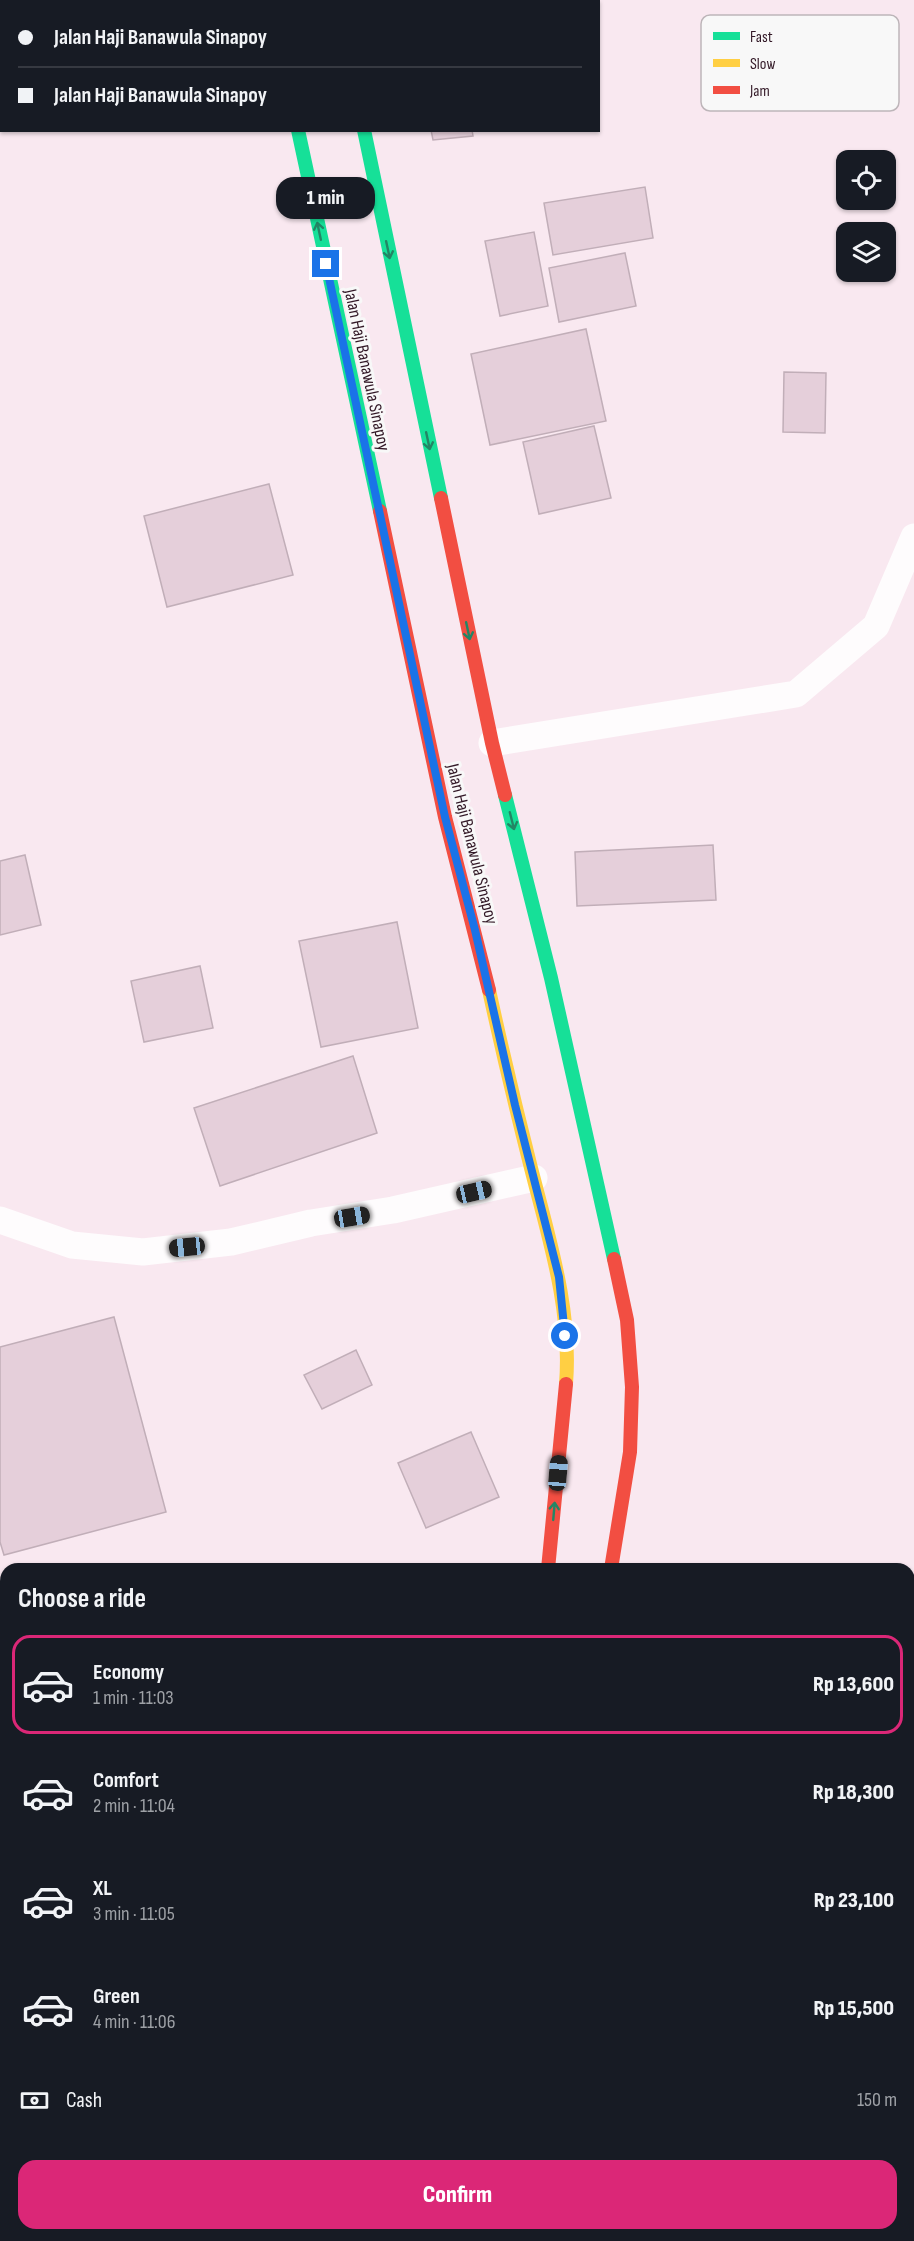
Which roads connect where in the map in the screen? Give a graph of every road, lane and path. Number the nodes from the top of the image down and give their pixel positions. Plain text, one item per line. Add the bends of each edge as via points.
1 (298, 132) edge
2 (364, 132) edge
3 (914, 537) edge
4 (492, 743) junction
5 (534, 1178) junction
6 (0, 1221) edge
7 (549, 1563) edge
8 (612, 1563) edge

5 -> 1 highway, Jalan Haji Banawula Sinapoy via 445,817
2 -> 4 highway
3 - 4 lane via 876,626 796,694
4 -> 8 highway via 551,978 627,1320 632,1387 630,1452
5 - 6 lane via 231,1242 143,1252 72,1245
7 -> 5 highway, Jalan Haji Banawula Sinapoy via 568,1356 559,1277

